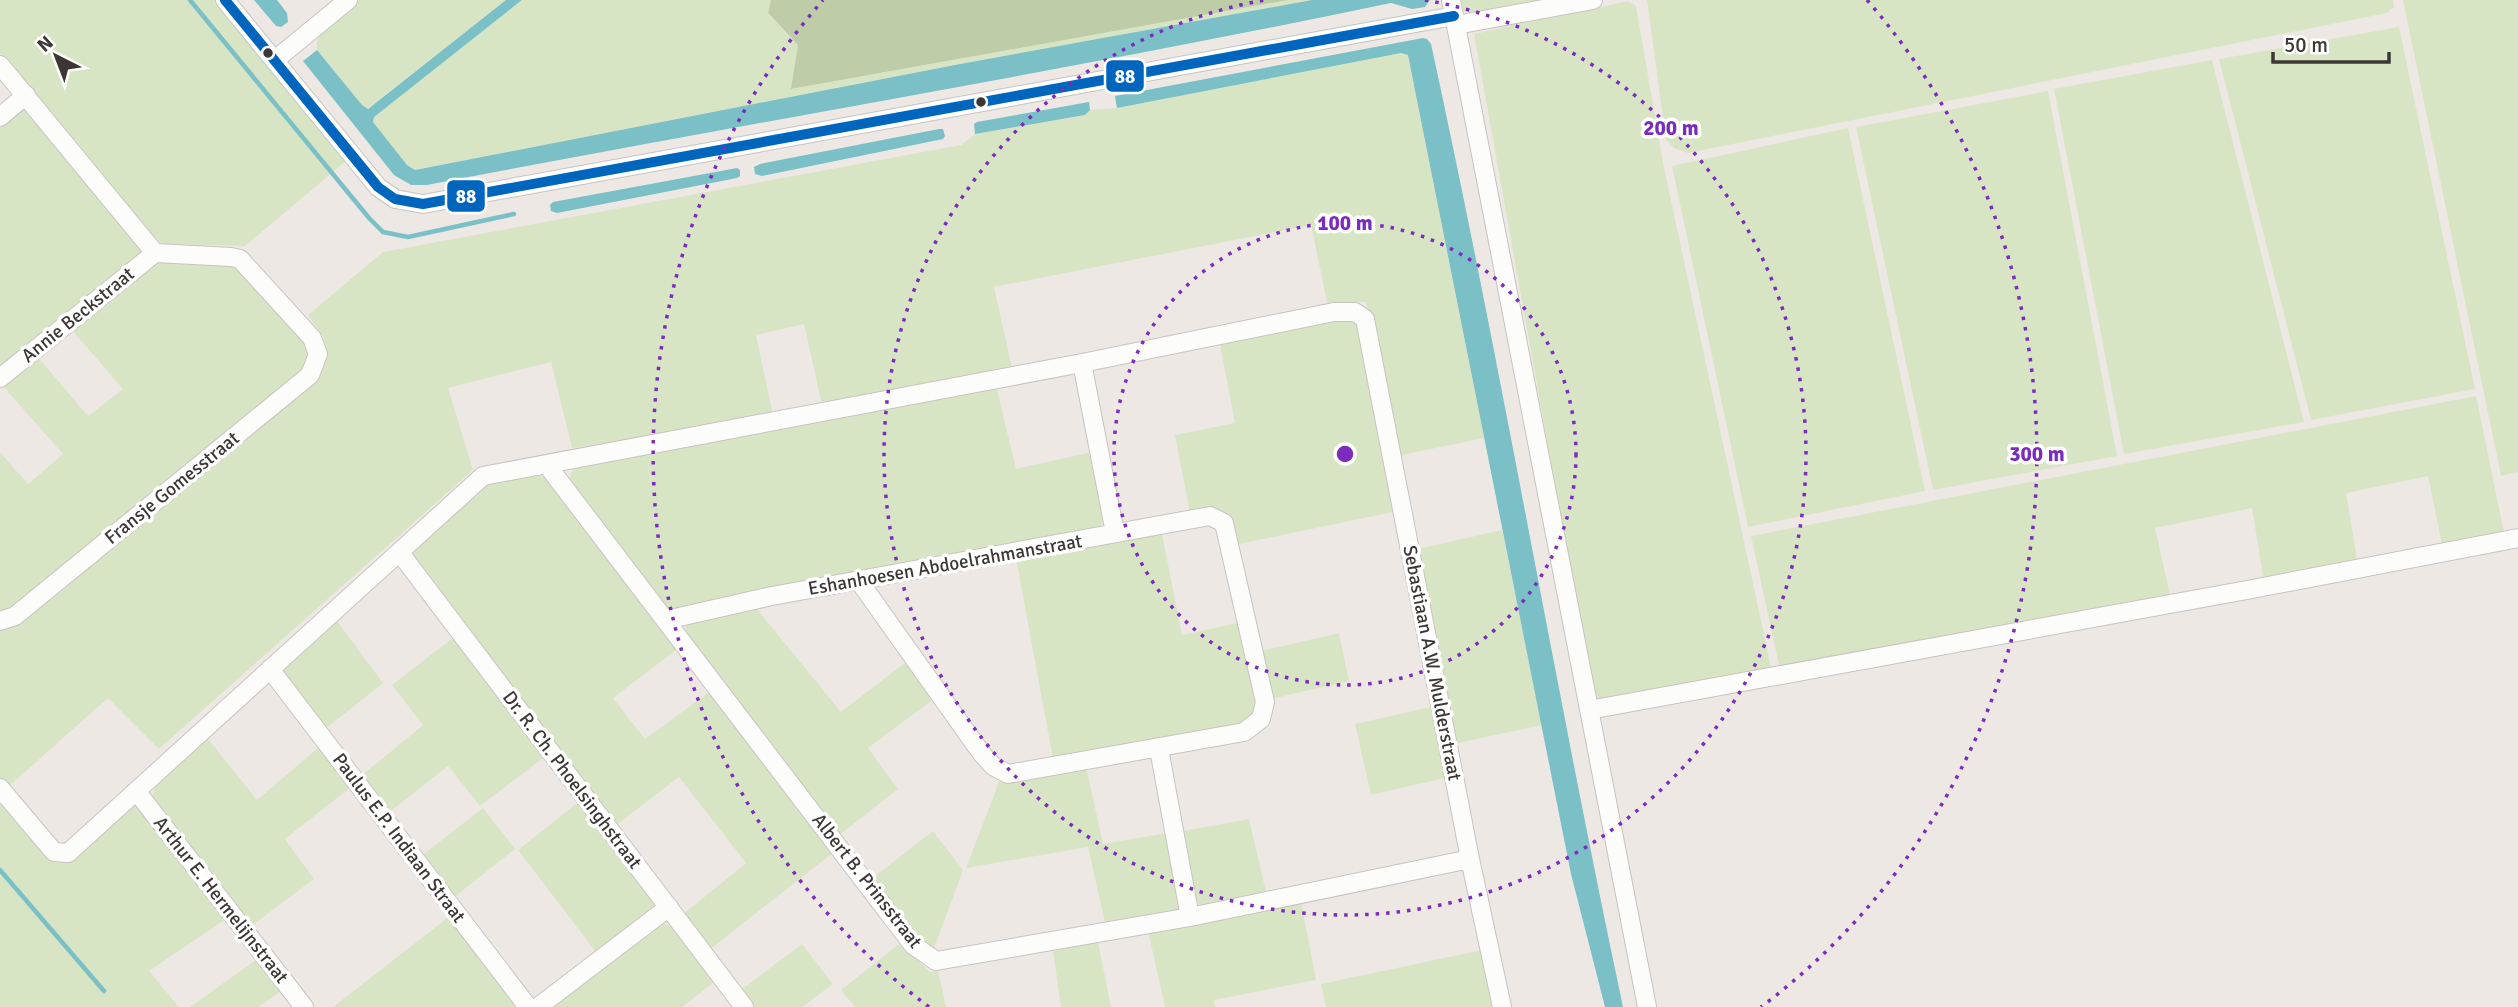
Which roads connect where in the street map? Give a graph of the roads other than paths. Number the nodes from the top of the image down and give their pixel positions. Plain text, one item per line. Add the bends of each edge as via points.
1 (225, 0) edge
2 (348, 0) edge
3 (1593, 0) edge
4 (1454, 14) edge
5 (275, 60) junction
6 (0, 65) edge
7 (26, 95) junction
8 (0, 117) edge
9 (155, 253) junction
10 (1082, 363) junction
11 (0, 378) edge
12 (547, 466) junction
13 (1115, 533) junction
14 (2518, 538) edge
15 (400, 553) junction
16 (859, 581) junction
17 (666, 620) junction
18 (0, 621) edge
19 (270, 669) junction
20 (1589, 710) junction
21 (1159, 749) junction
22 (0, 788) edge
23 (137, 792) junction
24 (1470, 859) junction
25 (669, 907) junction
26 (1190, 917) junction
27 (304, 1007) edge
28 (528, 1007) edge
29 (538, 1007) edge
30 (744, 1007) edge
31 (1502, 1007) edge
32 (1647, 1007) edge

1 - 5 street
2 - 5 street
3 - 4 street
4 - 5 street via 423,204 395,199 378,187
4 - 20 street
6 - 7 street
7 - 8 street
7 - 9 street
9 - 11 street, Annie Beckstraat
9 - 18 street, Fransje Gomesstraat via 240,259 312,338 318,354 316,365 310,375 15,616
10 - 12 street
10 - 13 street
10 - 24 street, Sebastiaan A.W. Mulderstraat via 1334,312 1355,312 1365,319
12 - 15 street via 483,476
12 - 17 street, Albert B. Prinsstraat
13 - 16 street, Eshanhoesen Abdoelrahmanstraat
13 - 21 street, Eshanhoesen Abdoelrahmanstraat via 1210,516 1224,523 1265,702 1261,719 1244,732
14 - 20 street
15 - 19 street
15 - 25 street, Dr. R. Ch. Phoelsinghstraat
16 - 17 street, Eshanhoesen Abdoelrahmanstraat
16 - 21 street via 993,766 1008,774
17 - 26 street, Albert B. Prinsstraat via 913,945 936,961
19 - 23 street
19 - 28 street, Paulus E.P. Indiaan Straat
20 - 32 street
21 - 26 street
22 - 23 street via 54,852 68,853
23 - 27 street, Arthur E. Hermelijnstraat
24 - 26 street, Albert B. Prinsstraat
24 - 31 street, Sebastiaan A.W. Mulderstraat
25 - 29 street
25 - 30 street, Dr. R. Ch. Phoelsinghstraat

